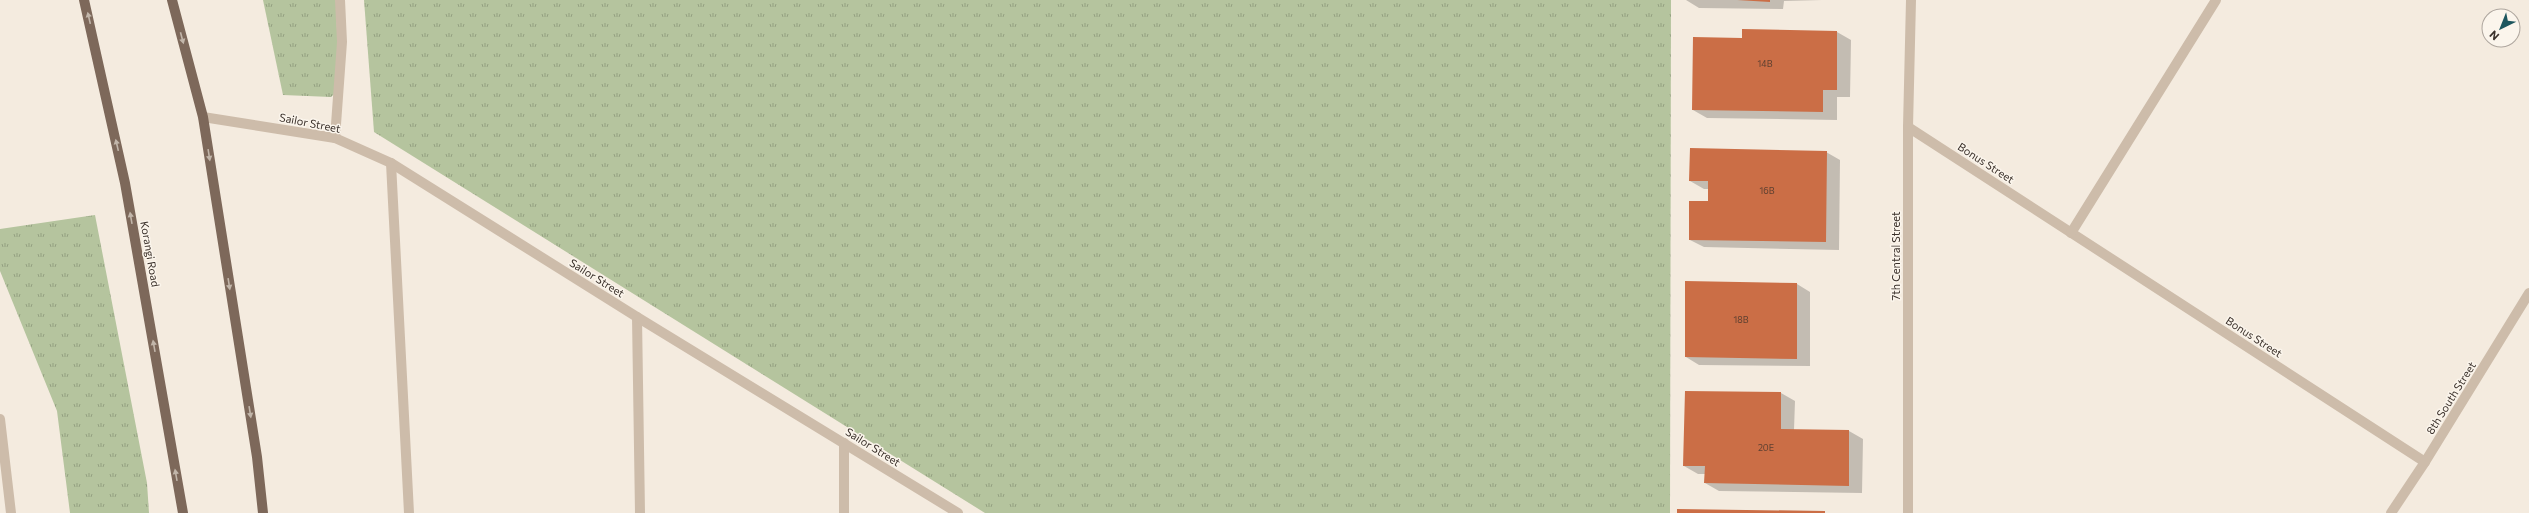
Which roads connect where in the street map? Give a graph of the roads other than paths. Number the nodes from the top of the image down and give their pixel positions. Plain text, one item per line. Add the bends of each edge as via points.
1 (84, 0) edge
2 (172, 0) edge
3 (340, 0) edge
4 (1911, 0) edge
5 (2216, 0) edge
6 (203, 117) junction
7 (1908, 126) junction
8 (334, 138) junction
9 (391, 163) junction
10 (2071, 232) junction
11 (2529, 293) edge
12 (637, 317) junction
13 (0, 419) edge
14 (844, 443) junction
15 (2425, 462) junction
16 (11, 513) edge
17 (183, 513) edge
18 (263, 513) edge
19 (409, 513) edge
20 (640, 513) edge
21 (844, 513) edge
22 (958, 513) edge
23 (1908, 513) edge
24 (2391, 513) edge

17 -> 1 main road, Korangi Road via 125,183
2 -> 6 main road
3 - 8 street via 342,42
4 - 7 street, 7th Central Street
5 - 10 street
6 - 8 street, Sailor Street
6 -> 18 main road via 257,457
7 - 10 street, Bonus Street
7 - 23 street, 7th Central Street
8 - 9 street, Sailor Street
9 - 12 street, Sailor Street
9 - 19 street
10 - 15 street, Bonus Street
11 - 15 street, 8th South Street
12 - 14 street, Sailor Street
12 - 20 street
13 - 16 street
14 - 21 street
14 - 22 street, Sailor Street
15 - 24 street, 8th South Street

